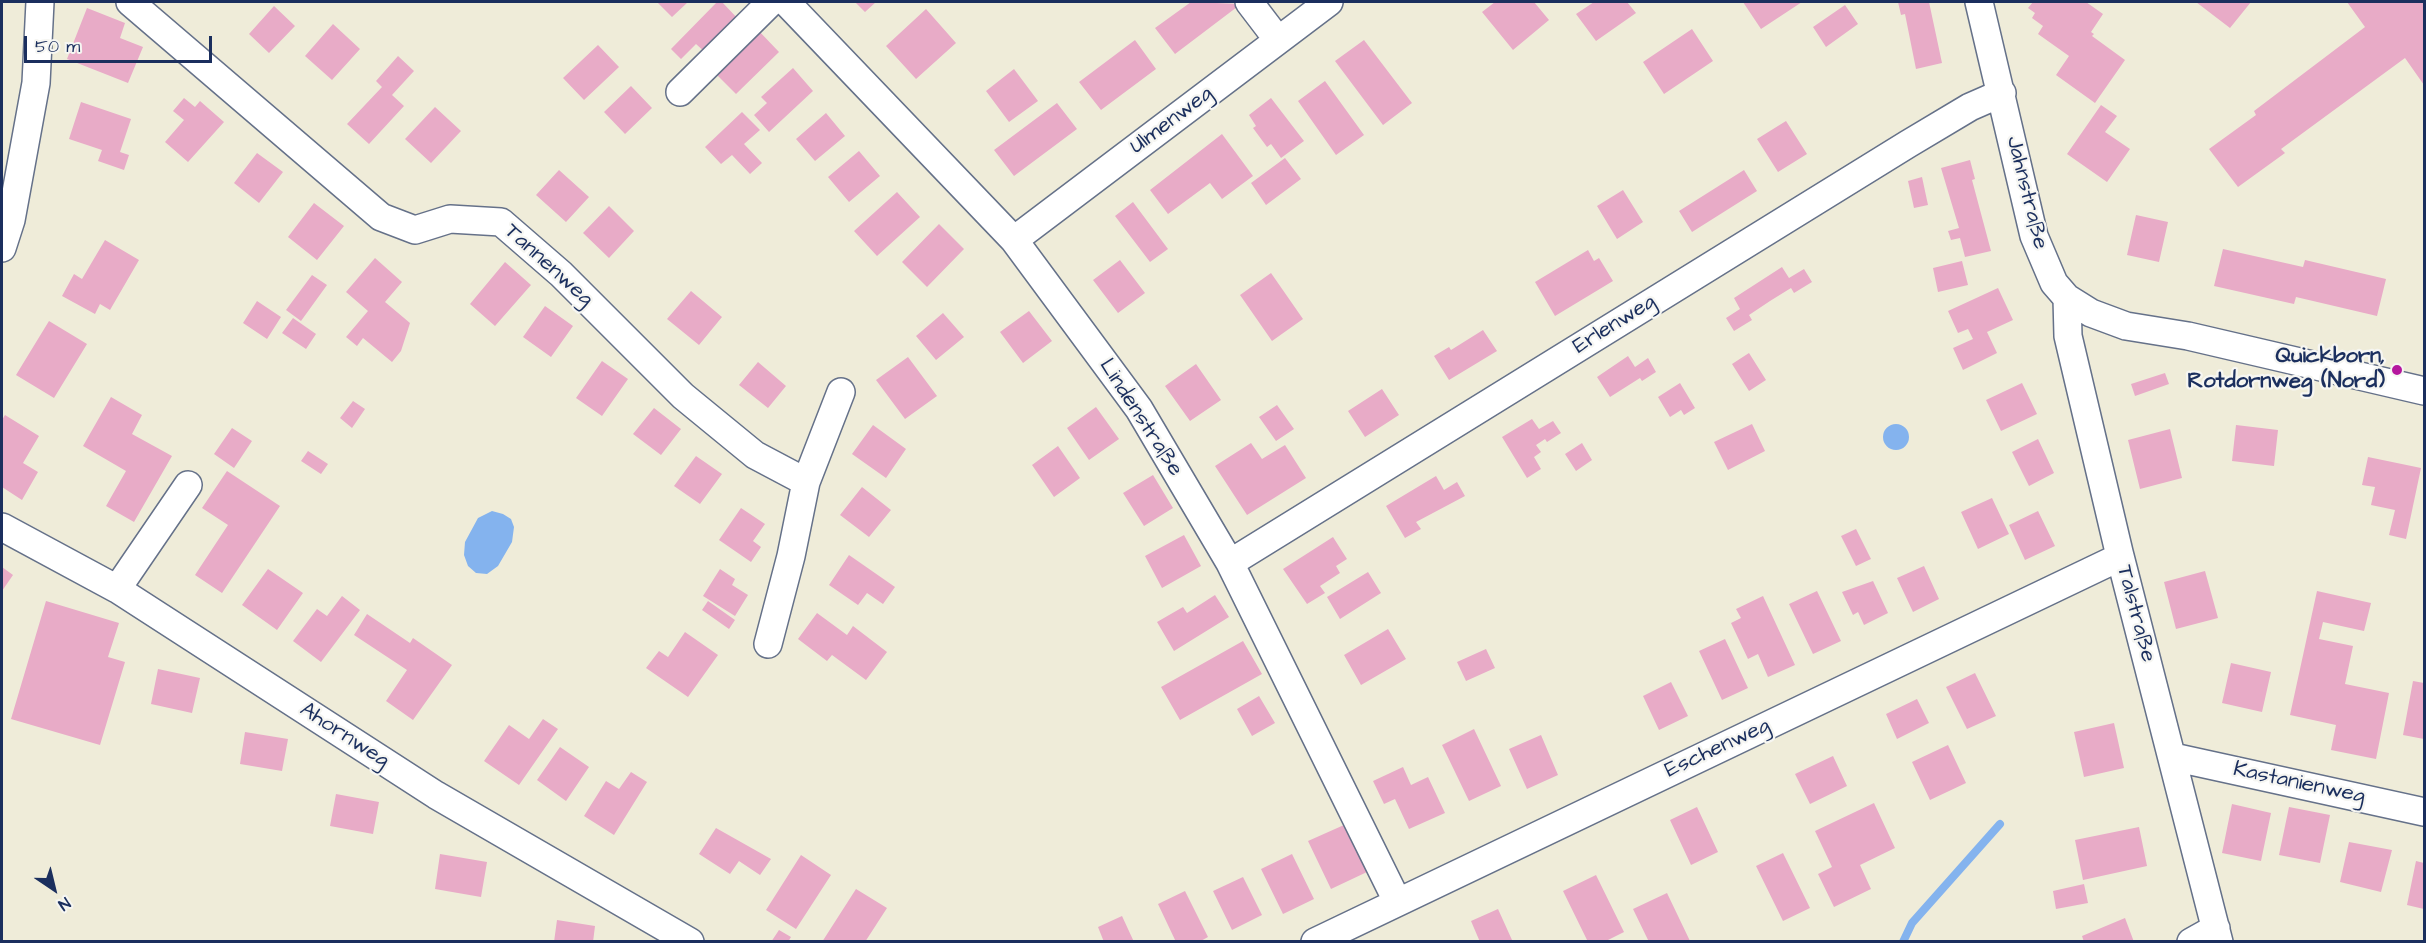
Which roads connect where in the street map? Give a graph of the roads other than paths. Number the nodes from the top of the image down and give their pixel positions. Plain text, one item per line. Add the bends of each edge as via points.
1 (40, 2) edge
2 (129, 2) edge
3 (771, 2) edge
4 (786, 2) edge
5 (1249, 2) edge
6 (1329, 2) edge
7 (1979, 2) edge
8 (1278, 40) junction
9 (680, 92) dead end
10 (2002, 93) junction
11 (1014, 240) junction
12 (2, 248) edge
13 (2067, 298) junction
14 (2424, 391) edge
15 (841, 392) dead end
16 (806, 482) junction
17 (188, 485) dead end
18 (2, 526) edge
19 (2120, 557) junction
20 (1230, 563) junction
21 (117, 589) junction
22 (768, 644) dead end
23 (2173, 757) junction
24 (2424, 812) edge
25 (1397, 901) junction
26 (2218, 935) edge
27 (690, 942) edge
28 (1316, 942) edge
29 (2191, 942) edge

1 - 12 street via 36,83 12,220
2 - 16 street, Tannenweg via 381,217 414,230 450,219 501,222 561,274 683,396 755,455
3 - 9 street
4 - 11 street, Lindenstraße
5 - 8 street
6 - 8 street, Ulmenweg
7 - 10 street, Jahnstraße
8 - 11 street, Ulmenweg
10 - 13 street, Jahnstraße via 2034,236 2049,273
10 - 20 street, Erlenweg via 1949,119
11 - 20 street, Lindenstraße via 1139,410
13 - 14 street, Jahnstraße via 2091,313 2126,326 2188,336
13 - 19 street, Talstraße via 2068,336
15 - 16 street
16 - 22 street
17 - 21 street
18 - 21 street, Ahornweg
19 - 23 street, Talstraße
19 - 25 street, Eschenweg
20 - 25 street, Lindenstraße
21 - 27 street, Ahornweg via 436,795
23 - 24 street, Kastanienweg
23 - 26 street, Talstraße
25 - 28 street, Eschenweg
26 - 29 street, Talstraße

